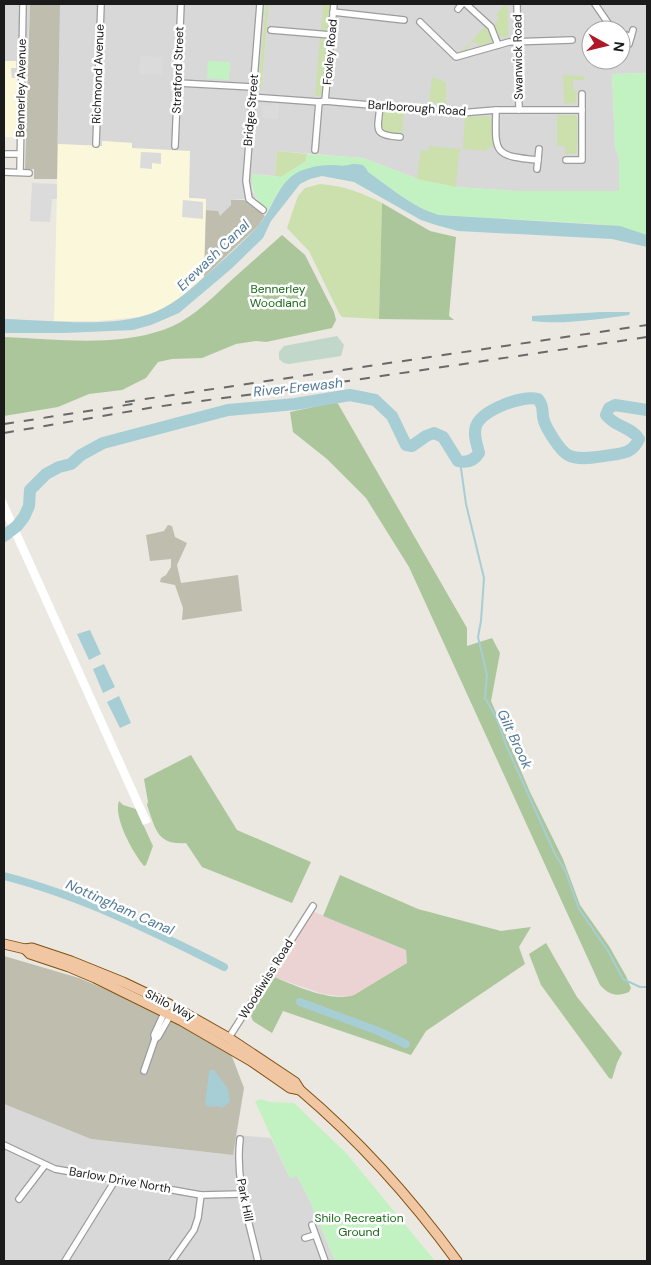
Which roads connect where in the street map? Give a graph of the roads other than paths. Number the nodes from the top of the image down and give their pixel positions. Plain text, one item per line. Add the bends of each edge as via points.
1 (23, 4) edge
2 (101, 4) edge
3 (181, 4) edge
4 (260, 4) edge
5 (334, 4) edge
6 (517, 4) edge
7 (595, 4) edge
8 (462, 5) edge
9 (333, 12) junction
10 (404, 20) dead end
11 (606, 20) edge
12 (420, 22) dead end
13 (271, 30) dead end
14 (633, 30) dead end
15 (331, 35) junction
16 (631, 37) edge
17 (572, 40) dead end
18 (518, 41) junction
19 (498, 45) junction
20 (178, 83) junction
21 (253, 87) junction
22 (582, 94) dead end
23 (252, 98) junction
24 (322, 101) junction
25 (380, 106) junction
26 (496, 110) junction
27 (519, 110) junction
28 (582, 110) junction
29 (400, 137) dead end
30 (96, 144) dead end
31 (175, 146) dead end
32 (539, 148) dead end
33 (315, 150) dead end
34 (6, 154) dead end
35 (20, 154) junction
36 (538, 160) junction
37 (566, 160) dead end
38 (537, 170) dead end
39 (4, 172) edge
40 (20, 172) junction
41 (29, 173) dead end
42 (263, 210) dead end
43 (313, 906) dead end
44 (4, 944) edge
45 (170, 1009) junction
46 (229, 1038) junction
47 (235, 1051) junction
48 (144, 1070) dead end
49 (300, 1090) junction
50 (240, 1139) dead end
51 (4, 1145) edge
52 (45, 1165) junction
53 (116, 1179) junction
54 (242, 1194) junction
55 (201, 1195) junction
56 (19, 1199) dead end
57 (312, 1224) dead end
58 (316, 1235) junction
59 (305, 1238) dead end
60 (66, 1261) edge
61 (172, 1261) edge
62 (258, 1261) edge
63 (325, 1261) edge
64 (457, 1261) edge

1 - 35 street, Bennerley Avenue
2 - 30 street, Richmond Avenue
3 - 20 street, Stratford Street
4 - 21 street, Bridge Street
5 - 9 street, Foxley Road
6 - 18 street, Swanwick Road
7 - 11 street
8 - 19 street via 491,27
9 - 10 street via 397,22
9 - 15 street, Foxley Road
12 - 19 street via 456,56
13 - 15 street
14 - 16 street
15 - 24 street, Foxley Road
17 - 18 street
18 - 19 street
18 - 27 street, Swanwick Road
20 - 21 street
20 - 31 street, Stratford Street via 172,136
21 - 23 street, Bridge Street
22 - 28 street
23 - 24 street, Barlborough Road
23 - 42 street, Bridge Street via 247,189 249,199
24 - 25 street, Barlborough Road
24 - 33 street, Foxley Road
25 - 26 street, Barlborough Road via 460,113
25 - 29 street via 380,133
26 - 27 street, Barlborough Road
26 - 36 street via 496,140 500,149 512,158
27 - 28 street, Barlborough Road
28 - 37 street via 582,160
32 - 36 street
34 - 35 street
35 - 40 street, Bennerley Avenue
36 - 38 street
39 - 40 street
40 - 41 street
43 - 46 street, Woodiwiss Road
44 - 45 main road, Shilo Way via 25,949 30,954
45 - 46 main road, Shilo Way
45 - 47 main road, Shilo Way
45 - 48 street
46 - 47 street via 228,1042
46 - 49 main road, Shilo Way via 294,1082
47 - 49 main road, Shilo Way via 290,1088
49 - 64 main road, Shilo Way via 382,1168
50 - 54 street, Park Hill via 238,1153
51 - 52 street, Barlow Drive North
52 - 53 street, Barlow Drive North
52 - 56 street
53 - 55 street, Barlow Drive North
53 - 60 street
54 - 55 street, Barlow Drive North
54 - 62 street, Park Hill
55 - 61 street via 194,1230
57 - 58 street
58 - 59 street
58 - 63 street

